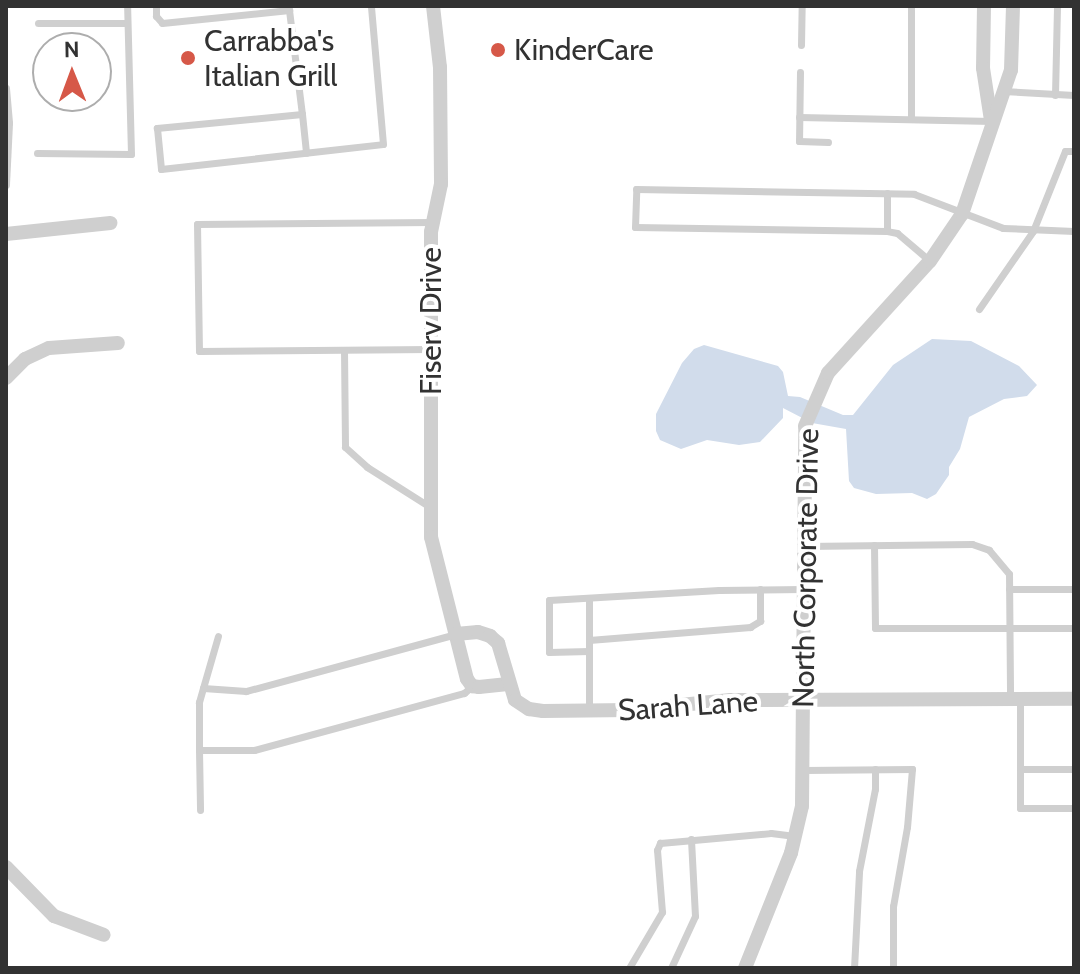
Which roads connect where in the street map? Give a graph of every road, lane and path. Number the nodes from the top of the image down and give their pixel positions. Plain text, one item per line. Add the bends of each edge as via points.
1 (127, 6) edge
2 (156, 6) edge
3 (371, 6) edge
4 (433, 6) edge
5 (802, 6) edge
6 (911, 6) edge
7 (984, 6) edge
8 (1013, 6) edge
9 (1057, 6) edge
10 (289, 8) edge
11 (38, 23) dead end
12 (127, 23) junction
13 (801, 45) dead end
14 (800, 72) dead end
15 (6, 88) edge
16 (985, 89) junction
17 (1004, 91) junction
18 (1055, 95) junction
19 (1074, 95) edge
20 (302, 114) junction
21 (799, 117) junction
22 (911, 119) junction
23 (992, 121) junction
24 (828, 142) dead end
25 (1074, 151) edge
26 (37, 153) dead end
27 (306, 153) junction
28 (6, 185) edge
29 (887, 193) junction
30 (962, 214) junction
31 (433, 222) junction
32 (110, 223) dead end
33 (887, 231) junction
34 (1033, 231) junction
35 (1074, 231) edge
36 (6, 234) edge
37 (930, 261) junction
38 (979, 309) dead end
39 (118, 343) dead end
40 (431, 349) junction
41 (344, 350) junction
42 (6, 378) edge
43 (431, 508) junction
44 (874, 545) junction
45 (804, 546) junction
46 (760, 589) junction
47 (804, 589) junction
48 (1009, 589) junction
49 (1074, 589) edge
50 (589, 600) junction
51 (1009, 628) junction
52 (1074, 628) edge
53 (456, 634) junction
54 (218, 636) dead end
55 (589, 640) junction
56 (589, 651) junction
57 (508, 684) junction
58 (472, 686) junction
59 (203, 688) junction
60 (1015, 699) junction
61 (1074, 699) edge
62 (804, 700) junction
63 (589, 712) junction
64 (199, 750) junction
65 (875, 769) junction
66 (1020, 769) junction
67 (1074, 769) edge
68 (804, 770) junction
69 (1074, 808) edge
70 (200, 810) dead end
71 (795, 836) junction
72 (691, 839) junction
73 (6, 867) edge
74 (104, 935) dead end
75 (629, 968) edge
76 (671, 968) edge
77 (745, 968) edge
78 (854, 968) edge
79 (893, 968) edge

1 - 12 lane
2 - 10 lane via 162,23
3 - 27 lane via 383,144
4 - 31 street, Fiserv Drive via 440,67 441,184
5 - 13 lane
6 - 22 lane
7 - 16 street
8 - 17 street, North Corporate Drive via 1011,70
9 - 18 lane
10 - 20 lane
11 - 12 lane
12 - 26 lane via 131,154
14 - 21 lane
15 - 28 lane
16 - 17 lane
16 - 23 street
17 - 18 lane
17 - 23 street, North Corporate Drive
18 - 19 lane
20 - 27 lane
20 - 27 lane via 157,128 161,169
21 - 22 lane
21 - 24 lane via 799,141
22 - 23 lane
23 - 30 street, North Corporate Drive
25 - 34 lane via 1065,151
29 - 30 lane via 914,194
29 - 33 lane
29 - 33 lane via 636,189 635,227
30 - 34 lane via 1003,228
30 - 37 street, North Corporate Drive
31 - 40 street, Fiserv Drive
31 - 41 lane via 197,224 199,351
32 - 36 street
33 - 37 lane via 897,233
34 - 35 lane
34 - 38 lane
37 - 45 street, North Corporate Drive via 846,351 814,397 805,426
39 - 42 street via 49,348 25,359
40 - 41 lane
40 - 43 street, Fiserv Drive
41 - 43 lane via 345,447
43 - 53 street, Fiserv Drive via 431,537
44 - 45 lane
44 - 48 lane via 983,546 1007,567
44 - 51 lane via 875,628
45 - 47 street, North Corporate Drive
46 - 47 lane
46 - 50 lane
46 - 55 lane via 760,621 750,627
47 - 62 street, North Corporate Drive
48 - 49 lane
48 - 51 lane
50 - 55 lane
50 - 56 lane via 549,600 549,652
51 - 52 lane
51 - 60 lane
53 - 57 street via 478,632 498,643
53 - 58 street, Fiserv Drive
53 - 59 lane via 246,691
54 - 59 lane
55 - 56 lane
56 - 63 lane
57 - 58 street
57 - 63 street, Sarah Lane via 521,705
58 - 64 lane via 464,693 254,750
59 - 64 lane
60 - 61 street, Sarah Lane
60 - 62 street, Sarah Lane
60 - 66 lane
62 - 63 street, Sarah Lane via 731,700
62 - 68 street, North Corporate Drive
64 - 70 lane
65 - 68 lane
65 - 78 lane via 859,871
65 - 79 lane via 912,769 893,906
66 - 67 lane
66 - 69 lane via 1020,808
68 - 71 street, North Corporate Drive
71 - 72 lane
71 - 77 street, North Corporate Drive
72 - 75 lane via 665,841 657,850 662,912
72 - 76 lane via 695,916
73 - 74 street via 54,916

